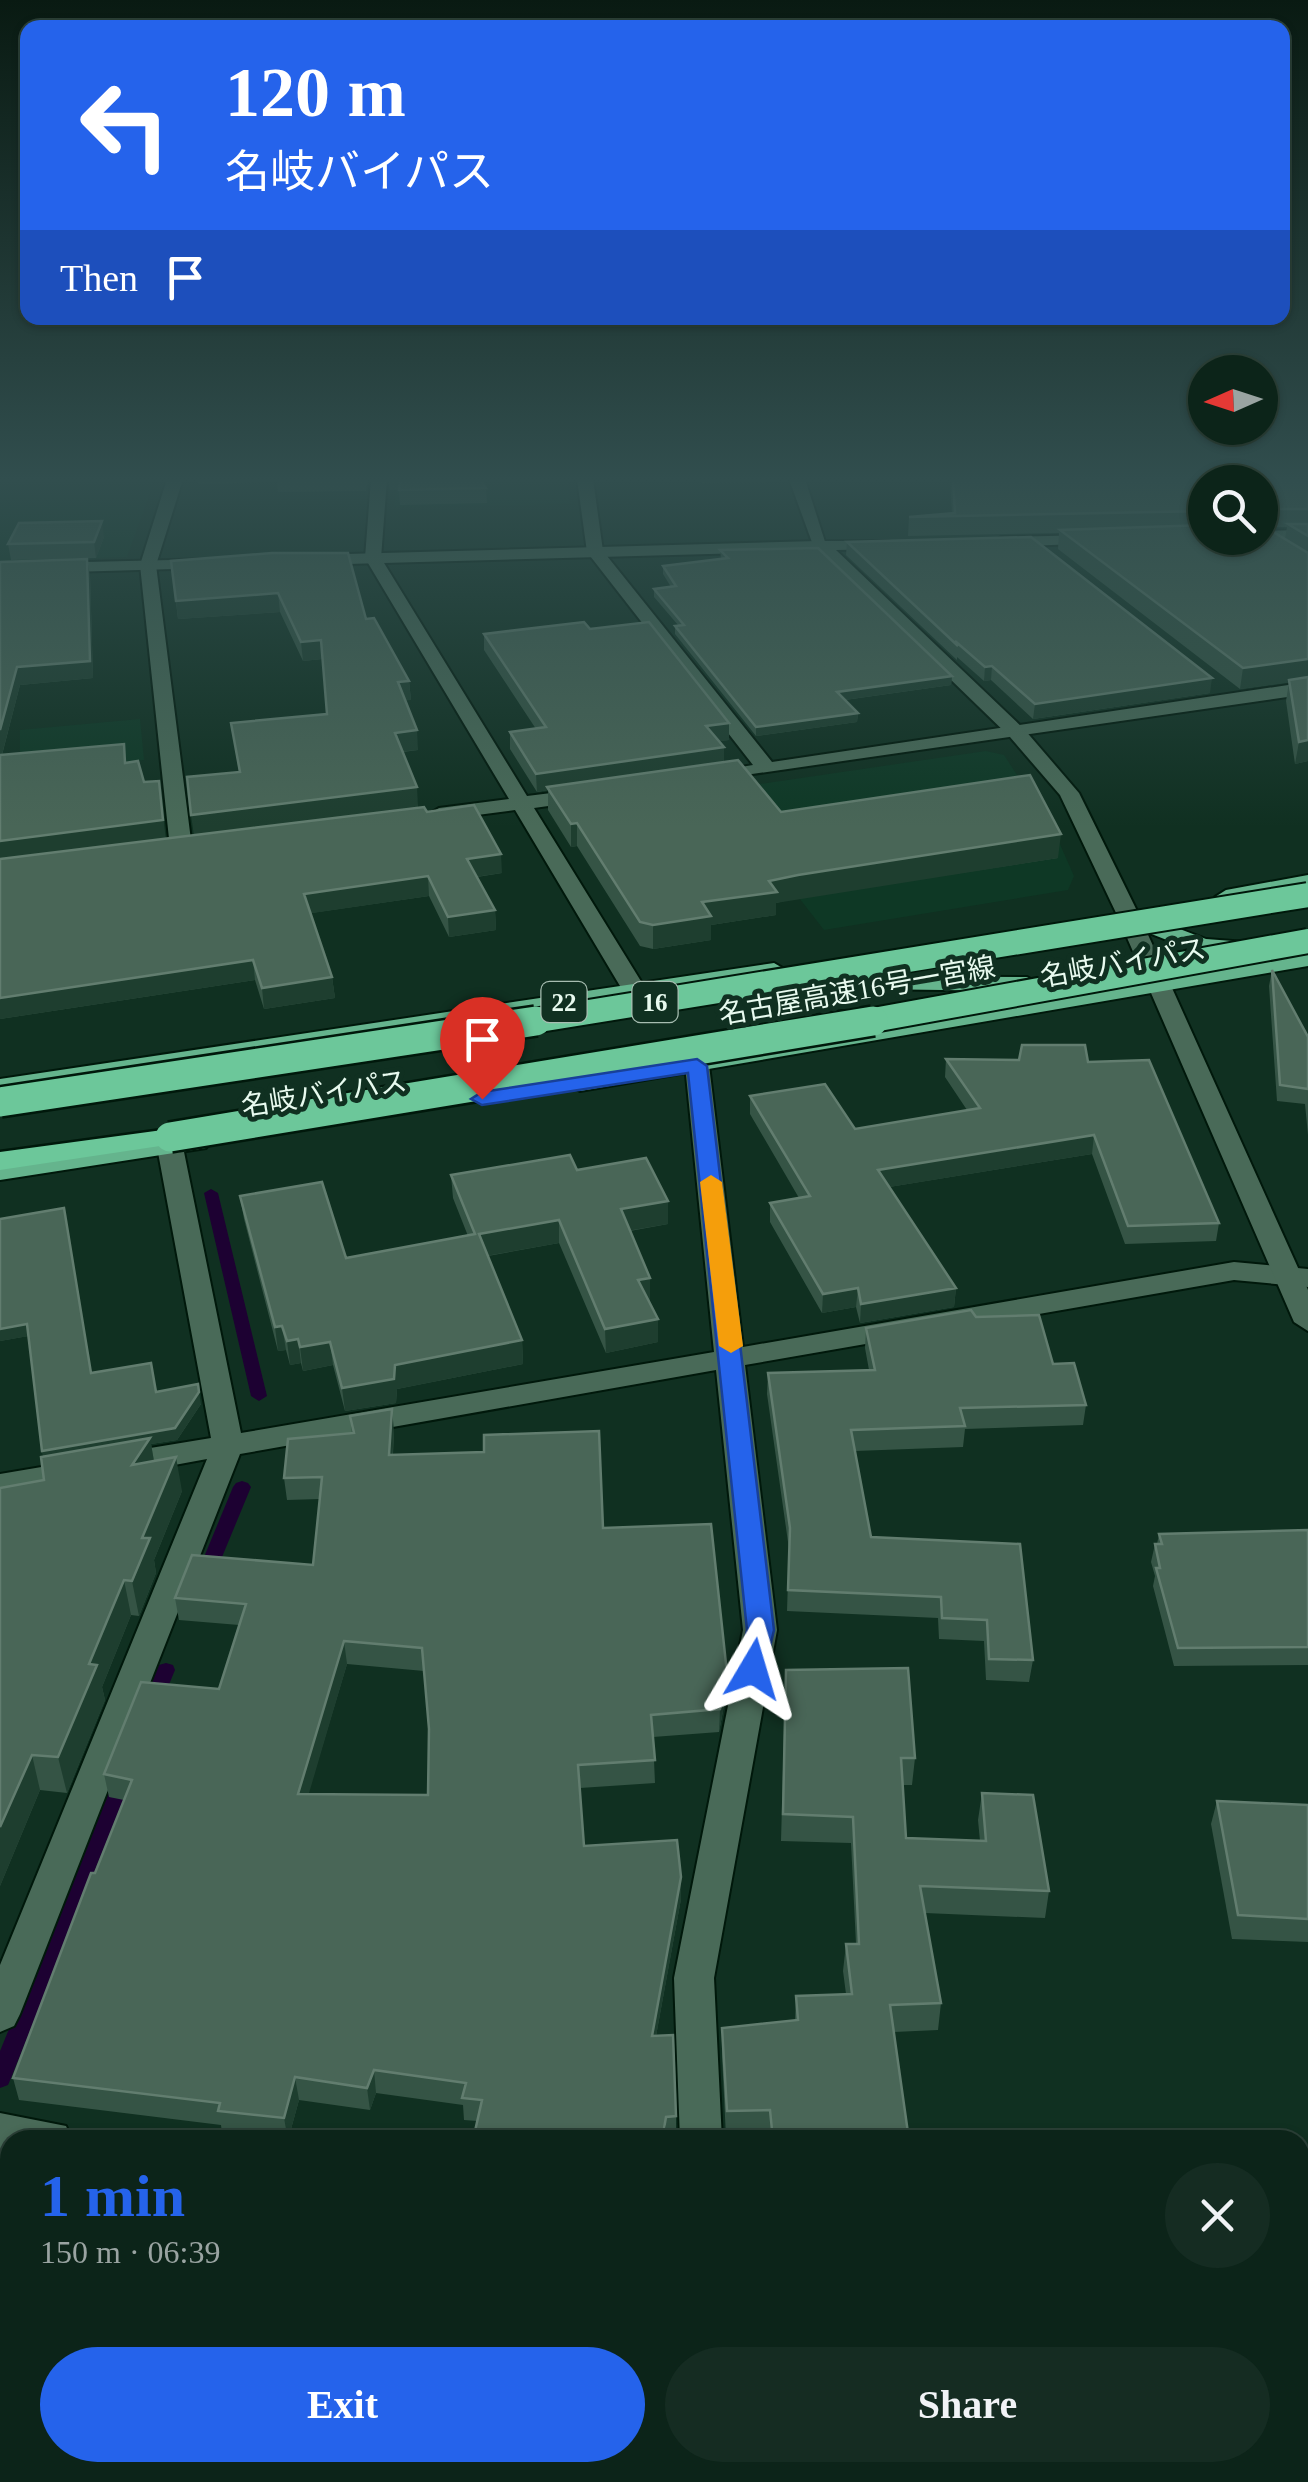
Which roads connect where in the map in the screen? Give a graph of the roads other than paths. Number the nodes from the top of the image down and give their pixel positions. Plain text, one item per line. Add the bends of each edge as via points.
1 (152, 595) edge
2 (395, 595) edge
3 (629, 595) edge
4 (873, 595) edge
5 (1308, 688) edge
6 (1017, 732) junction
7 (768, 769) junction
8 (692, 780) edge
9 (597, 793) edge
10 (521, 804) junction
11 (408, 818) edge
12 (182, 847) edge
13 (1308, 882) edge
14 (1308, 895) edge
15 (1129, 916) junction
16 (1308, 944) edge
17 (1308, 959) edge
18 (1157, 987) junction
19 (635, 991) junction
20 (697, 1066) junction
21 (0, 1086) edge
22 (0, 1102) edge
23 (170, 1147) junction
24 (0, 1161) edge
25 (0, 1172) edge
26 (1298, 1277) edge
27 (1308, 1322) edge
28 (733, 1358) junction
29 (228, 1445) junction
30 (0, 1485) edge
31 (0, 2014) edge
32 (702, 2130) edge

1 - 12 street
2 - 10 street
3 - 7 street
4 - 6 street
5 - 6 street via 1228,692
6 - 7 street
6 - 15 street via 1069,793
7 - 8 street
9 - 10 street
10 - 11 street
10 - 19 street
13 - 15 highway, 名岐バイパス / 22
14 - 22 highway, 名古屋高速16号一宮線 / 16, bridge
15 - 16 highway via 1202,945
15 - 18 street
15 - 19 highway, 名岐バイパス / 22
16 - 24 highway, 名古屋高速16号一宮線 / 16, bridge via 541,1078
17 - 18 highway, 名岐バイパス
18 - 19 highway via 1094,978 982,987 750,983
18 - 20 highway, 名岐バイパス
18 - 26 street
19 - 21 highway, 名岐バイパス / 22
20 - 23 highway, 名岐バイパス
20 - 28 street
23 - 25 highway, 名岐バイパス
23 - 29 street
26 - 27 street
26 - 28 street via 1234,1271
28 - 29 street
28 - 32 street via 760,1630 694,1978
29 - 30 street
29 - 31 street

